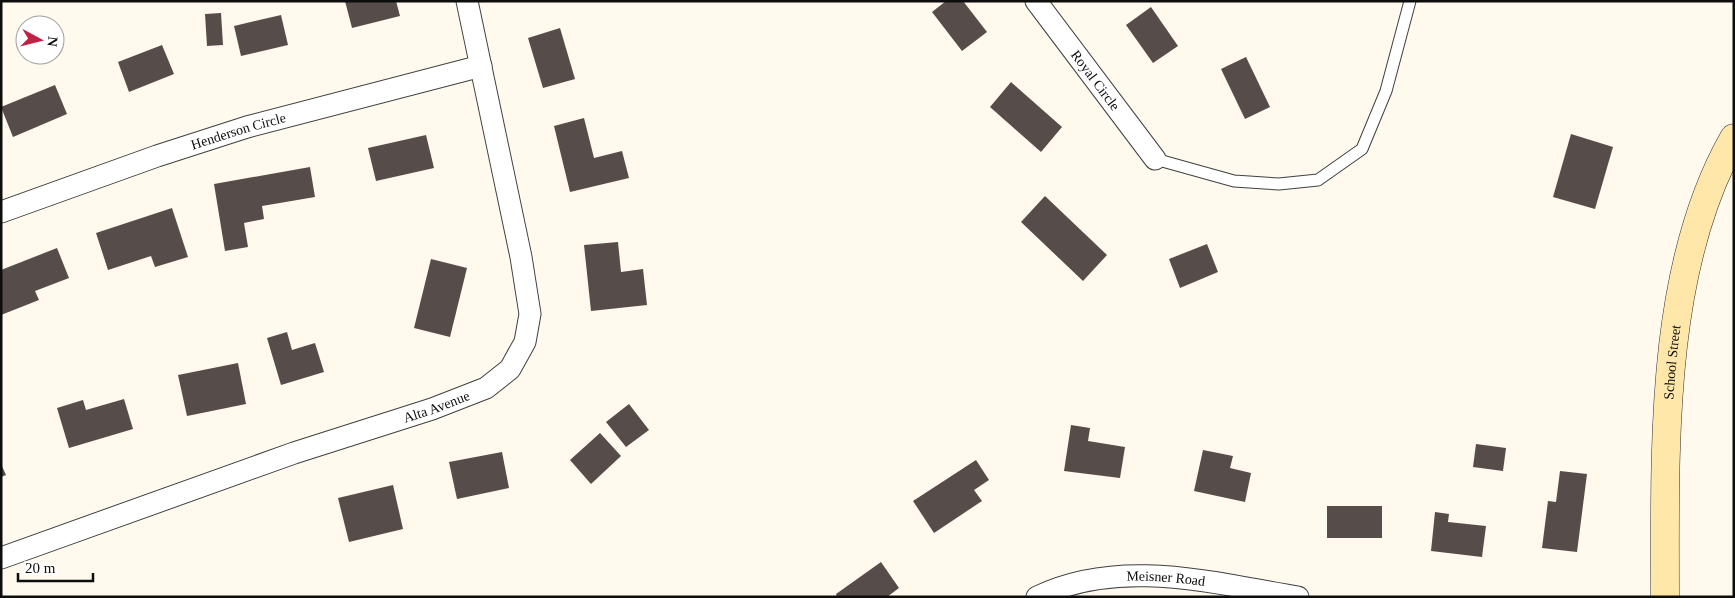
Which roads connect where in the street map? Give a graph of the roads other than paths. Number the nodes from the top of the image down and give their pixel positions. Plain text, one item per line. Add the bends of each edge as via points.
1 (467, 1) edge
2 (1036, 1) edge
3 (1410, 1) edge
4 (481, 66) junction
5 (1734, 138) edge
6 (1155, 158) joint
7 (1, 212) edge
8 (1, 558) edge
9 (1289, 596) edge
10 (1037, 597) edge
11 (1665, 597) edge

1 - 4 street, Alta Avenue
2 - 6 street, Royal Circle
3 - 6 lane via 1386,91 1362,149 1318,180 1278,184 1234,182
4 - 7 street, Henderson Circle via 247,127
4 - 8 street, Alta Avenue via 530,314 525,342 510,370 486,388 432,409 294,453
5 - 11 street, School Street via 1708,192 1693,239 1675,335 1667,443
9 - 10 street, Meisner Road via 1196,580 1138,575 1080,581

